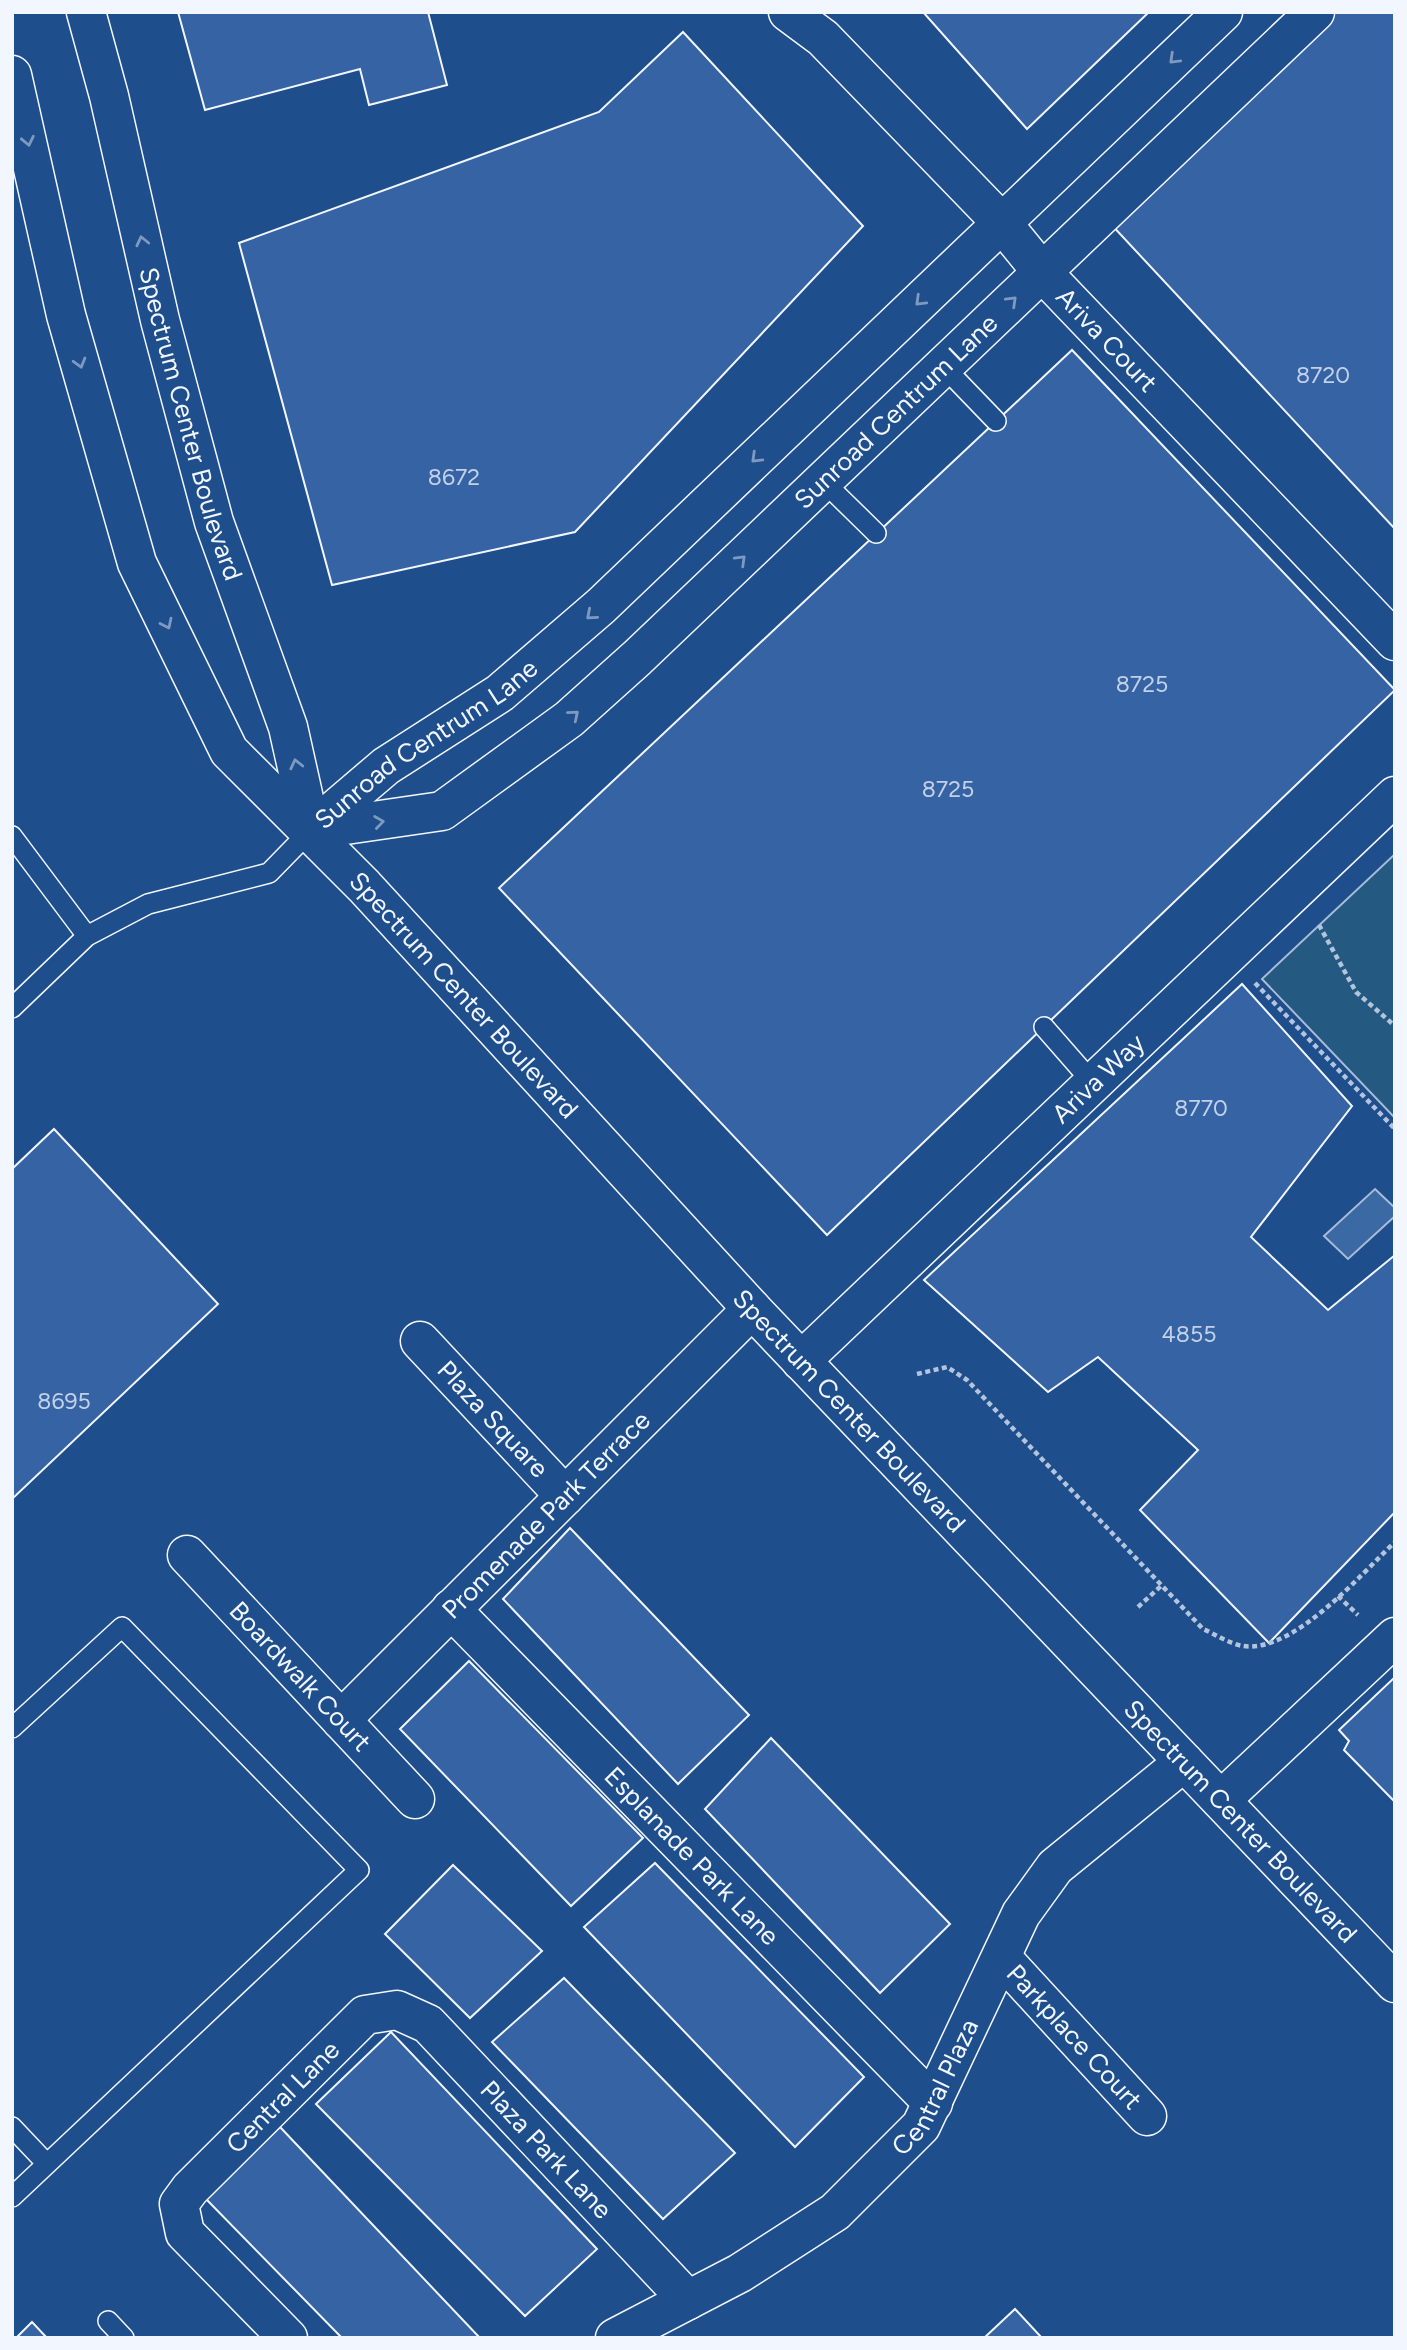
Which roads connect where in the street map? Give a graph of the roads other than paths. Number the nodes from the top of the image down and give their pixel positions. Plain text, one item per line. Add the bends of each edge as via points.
1 (86, 12) edge
2 (788, 12) edge
3 (1223, 12) edge
4 (1315, 12) edge
5 (815, 25) edge
6 (12, 75) edge
7 (1002, 223) junction
8 (1042, 272) junction
9 (943, 366) junction
10 (996, 421) dead end
11 (824, 481) junction
12 (876, 534) dead end
13 (1395, 641) edge
14 (1395, 796) edge
15 (312, 831) junction
16 (12, 836) edge
17 (87, 936) junction
18 (12, 1009) edge
19 (1044, 1027) dead end
20 (1093, 1083) junction
21 (752, 1309) junction
22 (420, 1341) dead end
23 (801, 1361) junction
24 (565, 1496) junction
25 (187, 1555) dead end
26 (452, 1609) junction
27 (1395, 1637) edge
28 (341, 1720) junction
29 (12, 1728) edge
30 (1184, 1762) junction
31 (415, 1799) dead end
32 (1221, 1800) junction
33 (1002, 1958) junction
34 (1395, 1983) edge
35 (397, 2010) joint
36 (933, 2103) junction
37 (1147, 2116) dead end
38 (12, 2127) edge
39 (47, 2164) junction
40 (12, 2197) edge
41 (688, 2300) junction
42 (108, 2321) dead end
43 (124, 2338) edge
44 (288, 2338) edge
45 (615, 2338) edge

15 -> 1 street, Spectrum Center Boulevard via 288,727 214,522
2 - 5 street, Ariva Court
3 -> 7 street, Sunroad Centrum Lane
4 - 8 street, Sunroad Centrum Lane
5 - 7 street, Ariva Court
6 -> 15 street, Spectrum Center Boulevard via 66,315 137,563 229,751
7 - 8 street, Ariva Court
7 -> 15 street, Sunroad Centrum Lane via 601,606 500,693 386,766
9 -> 8 street, Sunroad Centrum Lane
8 - 13 street, Ariva Court
9 - 10 lane
9 - 11 street, Sunroad Centrum Lane
11 - 12 lane
15 -> 11 street, Sunroad Centrum Lane via 442,811 569,719
14 - 20 street, Ariva Way
15 - 17 lane via 269,873 148,904
15 - 21 street, Spectrum Center Boulevard
16 - 17 lane
17 - 18 lane
19 - 20 lane
20 - 23 street, Ariva Way
21 - 23 street, Spectrum Center Boulevard
21 - 24 street, Promenade Park Terrace
22 - 24 street, Plaza Square
23 - 30 street, Spectrum Center Boulevard
24 - 26 street, Promenade Park Terrace
25 - 28 street, Boardwalk Court
26 - 28 street, Promenade Park Terrace
26 - 36 street, Esplanade Park Lane
27 - 32 street
28 - 31 street, Boardwalk Court
29 - 39 lane via 122,1627 359,1870
30 - 32 street, Spectrum Center Boulevard
30 - 33 street, Central Plaza via 1055,1867 1021,1914
32 - 34 street, Spectrum Center Boulevard
33 - 36 street, Central Plaza
33 - 37 street, Parkplace Court
35 - 41 street, Plaza Park Lane via 428,2024
35 - 44 street, Central Lane via 365,2015 178,2204 185,2234
36 - 41 street, Central Plaza via 921,2126 835,2212 740,2273
38 - 39 lane
39 - 40 lane
41 - 45 street, Central Plaza
42 - 43 lane

